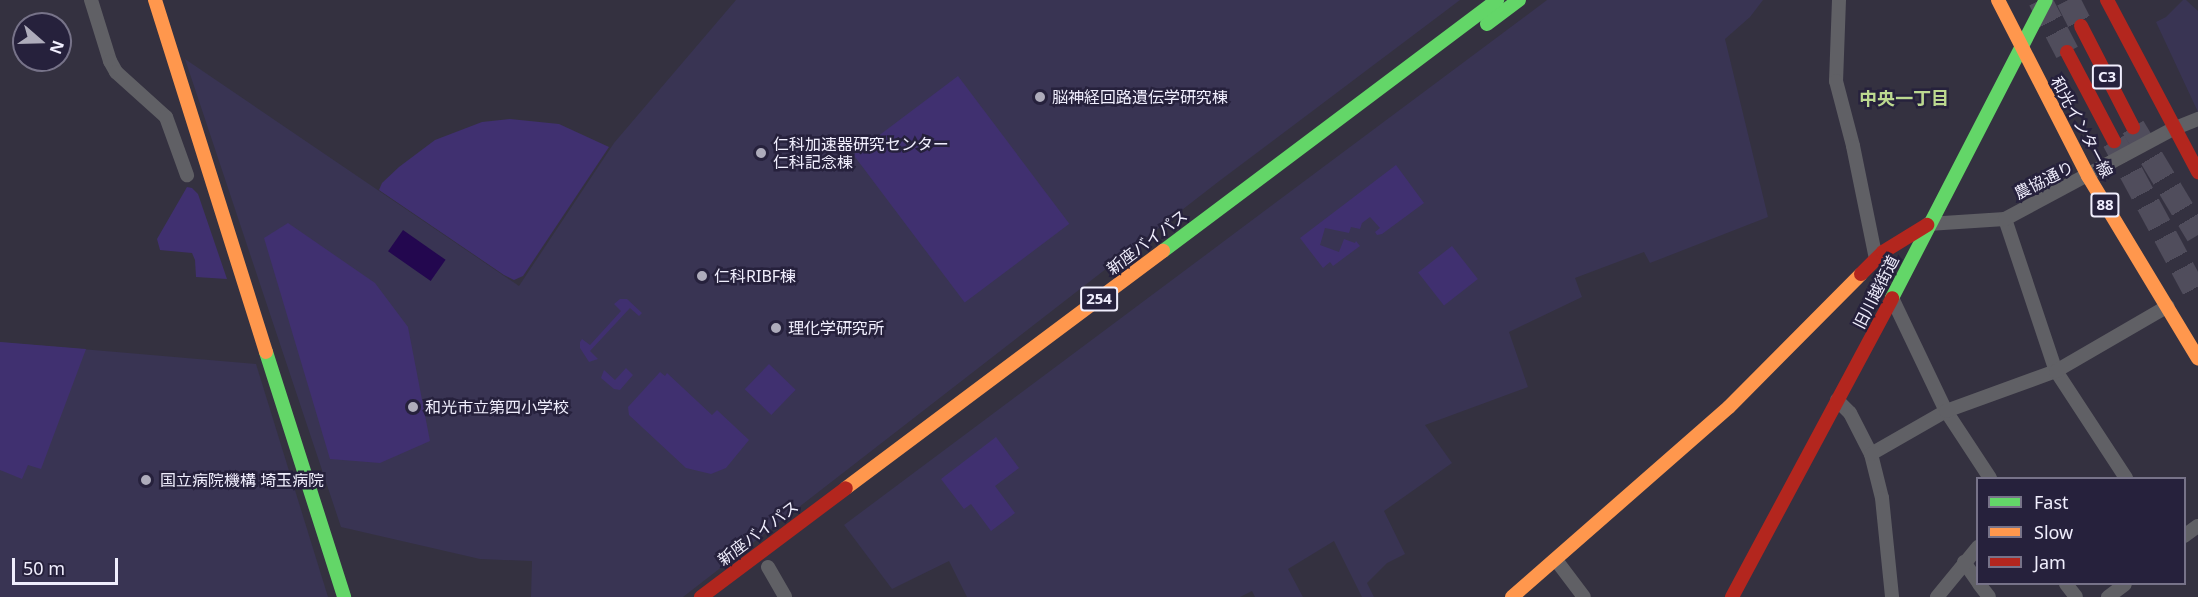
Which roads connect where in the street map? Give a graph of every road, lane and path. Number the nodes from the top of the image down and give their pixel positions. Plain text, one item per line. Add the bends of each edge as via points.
1 (91, 0) edge
2 (155, 0) edge
3 (1497, 0) edge
4 (1519, 0) edge
5 (1839, 0) edge
6 (1998, 0) edge
7 (2046, 0) edge
8 (2107, 0) edge
9 (2081, 26) tunnel mouth
10 (2021, 48) junction
11 (2067, 52) tunnel mouth
12 (2198, 119) edge
13 (2133, 127) tunnel mouth
14 (2173, 129) junction
15 (2114, 141) tunnel mouth
16 (2198, 172) edge
17 (187, 175) dead end
18 (2088, 176) junction
19 (2005, 219) junction
20 (1928, 224) junction
21 (1876, 259) junction
22 (1892, 298) junction
23 (2168, 306) junction
24 (1044, 358) dead end
25 (2198, 358) edge
26 (2056, 371) junction
27 (1837, 400) junction
28 (1946, 411) junction
29 (1871, 454) junction
30 (1989, 477) edge
31 (2125, 477) edge
32 (1976, 548) edge
33 (1556, 560) junction
34 (1964, 562) junction
35 (768, 566) dead end
36 (1976, 580) edge
37 (1980, 585) edge
38 (2067, 585) edge
39 (2124, 585) edge
40 (344, 597) edge
41 (701, 597) edge
42 (785, 597) edge
43 (1512, 597) edge
44 (1584, 597) edge
45 (1732, 597) edge
46 (1892, 597) edge
47 (1937, 597) edge
48 (1989, 597) edge
49 (2076, 597) edge
50 (2108, 597) edge

1 - 17 street via 116,72 166,117
2 - 40 main road
3 - 41 main road, 新座バイパス / 254
4 - 24 main road, 新座バイパス / 254
5 - 21 street via 1836,81
6 - 10 main road, 和光インター線 / 88
7 - 10 main road, 旧川越街道
8 - 14 main road
9 - 13 main road, C3
10 - 18 main road, 和光インター線 / 88
10 - 20 main road, 旧川越街道
11 - 15 main road, C3
12 - 14 street, 農協通り
14 - 16 main road
14 - 18 street, 農協通り
18 - 19 street, 農協通り
18 - 23 main road, 和光インター線 / 88
19 - 20 street, 農協通り
19 - 26 street
20 - 21 main road
20 - 22 main road, 旧川越街道
21 - 33 main road via 1730,407
22 - 27 main road, 旧川越街道
22 - 28 street
23 - 25 main road, 和光インター線 / 88
23 - 26 street
26 - 28 street
26 - 31 street
27 - 29 street via 1850,413
27 - 45 main road, 旧川越街道
28 - 29 street
28 - 30 street
29 - 46 street via 1882,498
32 - 34 street
33 - 43 main road
33 - 44 street
34 - 36 street
34 - 47 street
35 - 42 street
37 - 48 street
38 - 49 street
39 - 50 street

